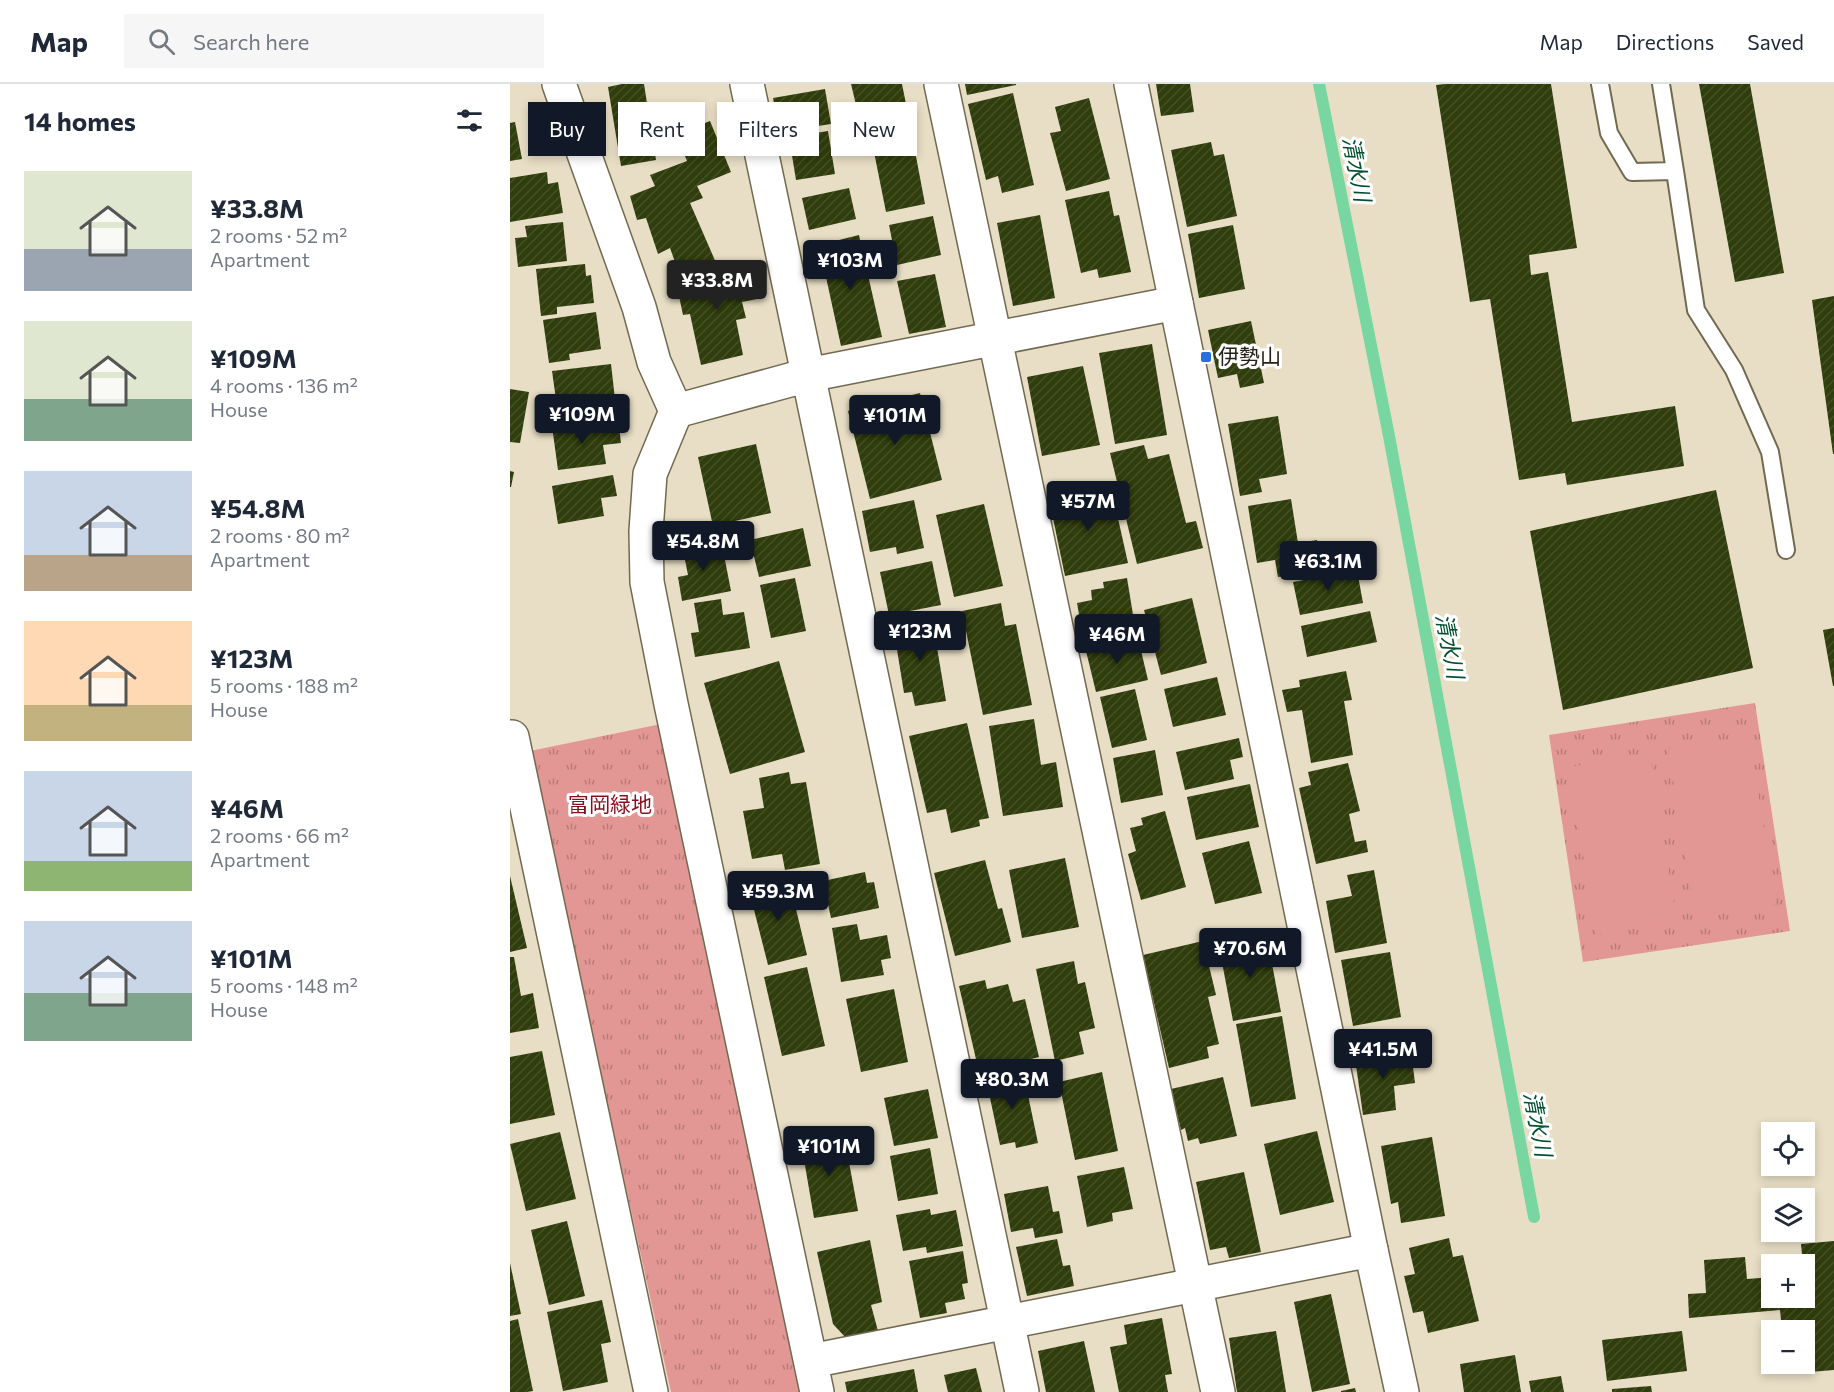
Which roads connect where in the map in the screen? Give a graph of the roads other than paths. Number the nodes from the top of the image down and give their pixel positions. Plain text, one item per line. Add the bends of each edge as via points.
1 (559, 84) edge
2 (747, 84) edge
3 (941, 84) edge
4 (1131, 84) edge
5 (1600, 84) edge
6 (1661, 84) edge
7 (1675, 171) junction
8 (1176, 303) junction
9 (996, 338) junction
10 (808, 375) junction
11 (676, 411) junction
12 (1786, 550) dead end
13 (510, 738) edge
14 (1371, 1250) junction
15 (1196, 1284) junction
16 (1007, 1322) junction
17 (814, 1377) edge
18 (651, 1392) edge
19 (1022, 1392) edge
20 (1218, 1392) edge
21 (1402, 1392) edge

1 - 11 street via 639,307 654,362
2 - 10 street
3 - 9 street
4 - 8 street
5 - 7 lane via 1609,133 1632,172
6 - 7 lane
7 - 12 lane via 1696,310 1734,370 1770,452
8 - 9 street
8 - 14 street
9 - 10 street
9 - 15 street
10 - 11 street
10 - 16 street
11 - 17 street via 650,474 647,582
13 - 18 street
14 - 15 street
14 - 21 street
15 - 16 street
15 - 20 street
16 - 17 street
16 - 19 street

